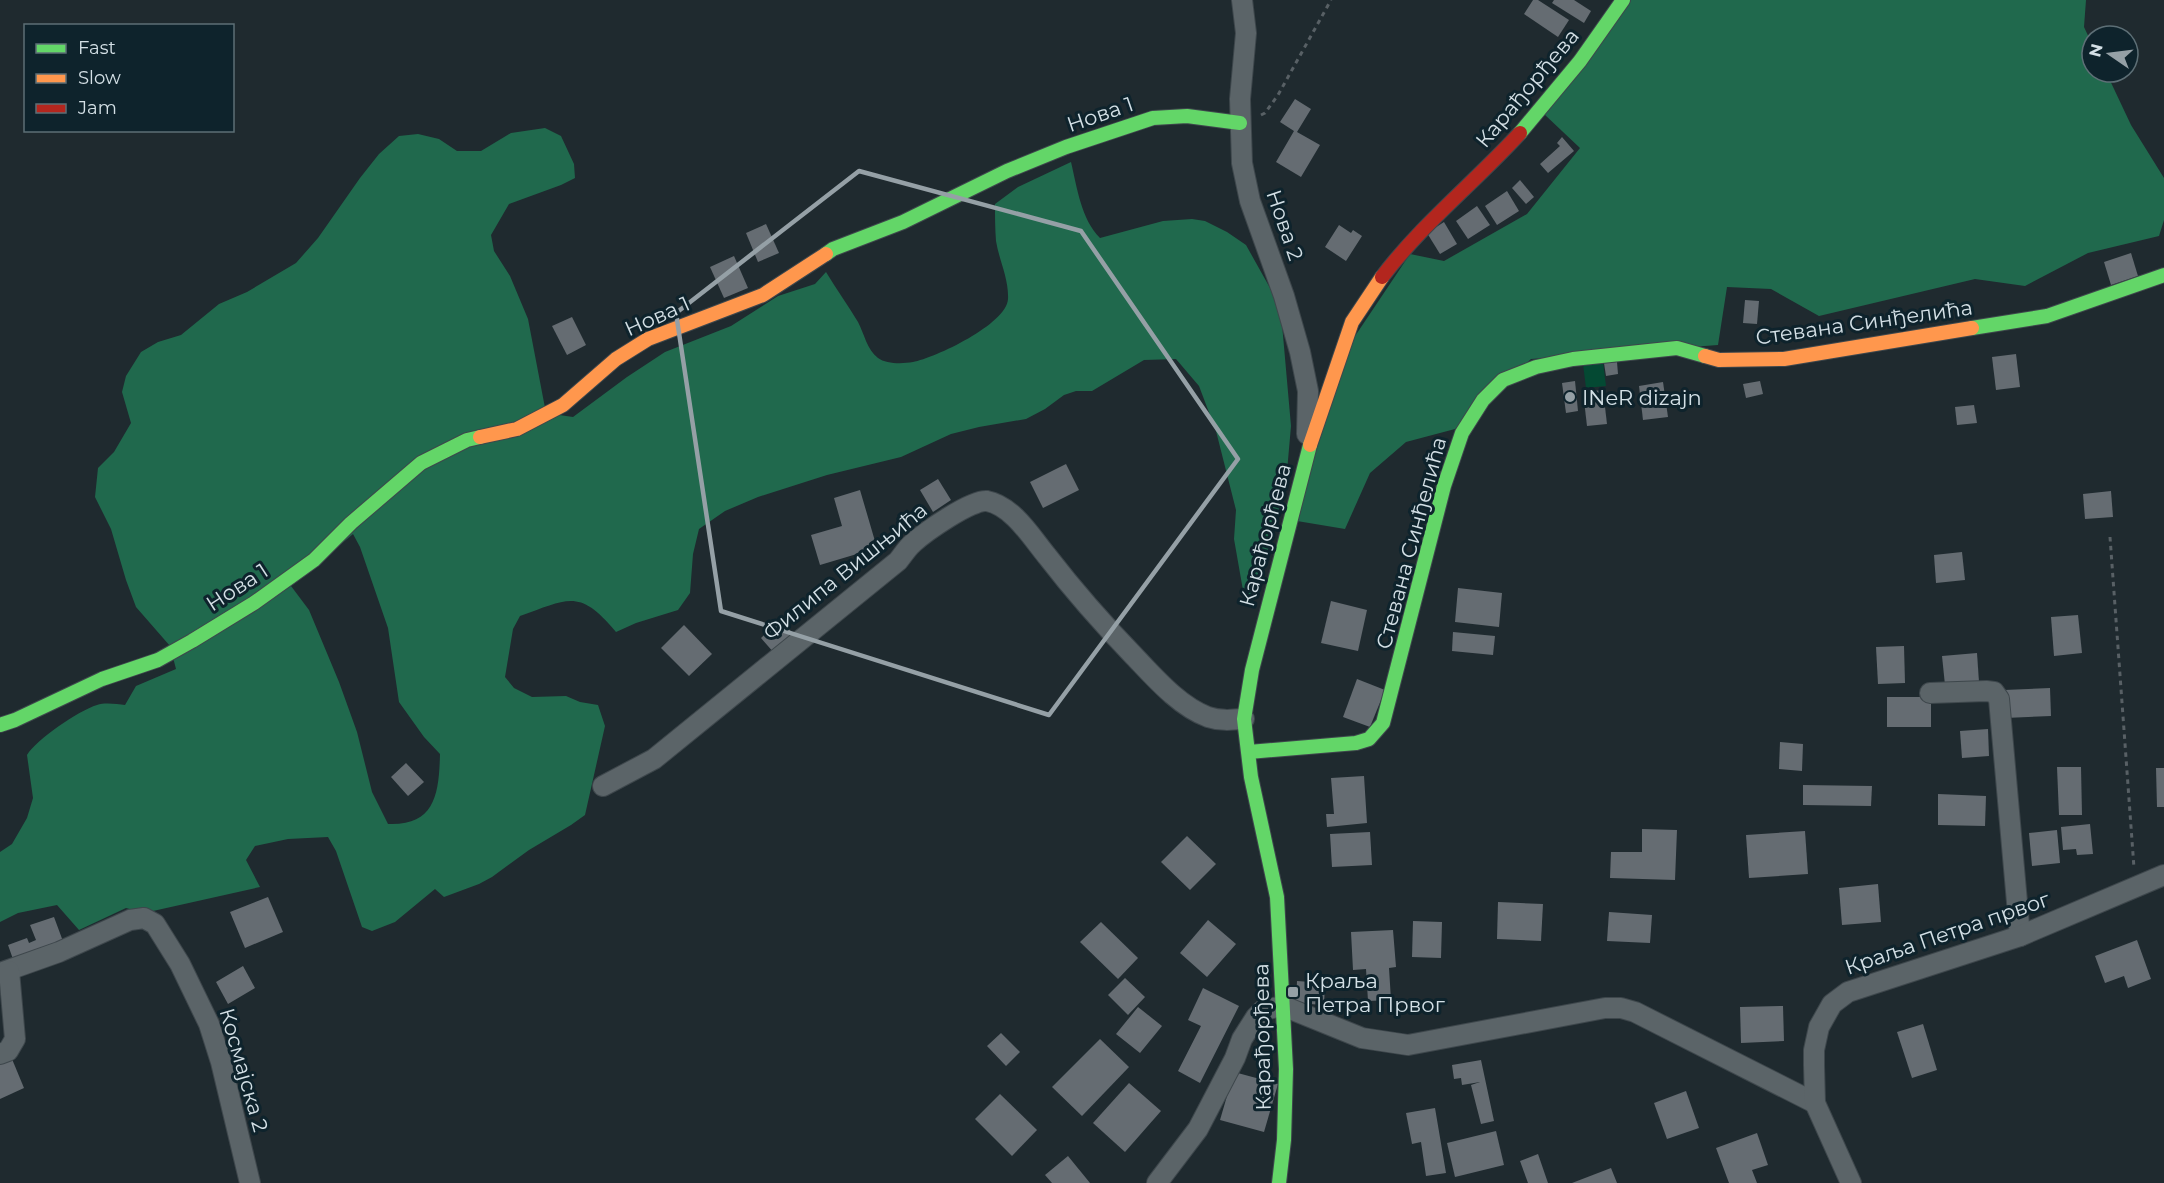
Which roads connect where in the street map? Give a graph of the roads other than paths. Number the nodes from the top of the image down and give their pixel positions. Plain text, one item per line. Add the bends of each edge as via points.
1 (1242, 0) edge
2 (1623, 0) edge
3 (1240, 123) junction
4 (2164, 275) edge
5 (1305, 463) junction
6 (1930, 693) dead end
7 (1244, 719) junction
8 (0, 725) edge
9 (1249, 752) junction
10 (603, 786) dead end
11 (2164, 875) edge
12 (2020, 936) junction
13 (4, 972) edge
14 (1283, 1006) junction
15 (0, 1054) edge
16 (1815, 1103) junction
17 (250, 1183) edge
18 (1157, 1183) edge
19 (1279, 1183) edge
20 (1851, 1183) edge

1 - 3 street, Нова 2 via 1246,33
2 - 5 street, Карађорђева via 1532,121 1400,253 1376,284 1352,322
3 - 5 street, Нова 2 via 1242,163 1250,201 1284,296 1308,391
3 - 8 street, Нова 1 via 1187,116 1154,118 1007,171 903,222 833,249 763,295 648,339 616,359 563,405 517,429 467,440 421,463 314,560 192,641 158,660 102,679
4 - 9 street, Стевана Синђелића via 2047,316 1784,359 1719,360 1677,348 1573,359 1503,380 1483,399 1462,433 1443,486 1383,723 1369,739 1356,743
5 - 7 street, Карађорђева via 1252,670
6 - 12 street via 1986,691 1994,692 1999,699
7 - 9 street, Карађорђева
7 - 10 street, Филипа Вишњића via 1208,717 1178,699 1084,604 1009,512 981,501 912,543 898,561 654,759
9 - 14 street, Карађорђева via 1277,897
11 - 12 street, Краља Петра првог
12 - 16 street, Краља Петра првог via 1848,992 1832,1004 1819,1027 1814,1050
13 - 15 street, Космајска 2 via 15,1039 8,1051
13 - 17 street, Космајска 2 via 130,920 144,918 155,924 209,1024
14 - 16 street via 1362,1038 1408,1045 1621,1008 1635,1011
14 - 18 street via 1263,1010 1256,1017 1198,1129
14 - 19 street, Карађорђева via 1286,1101
16 - 20 street

